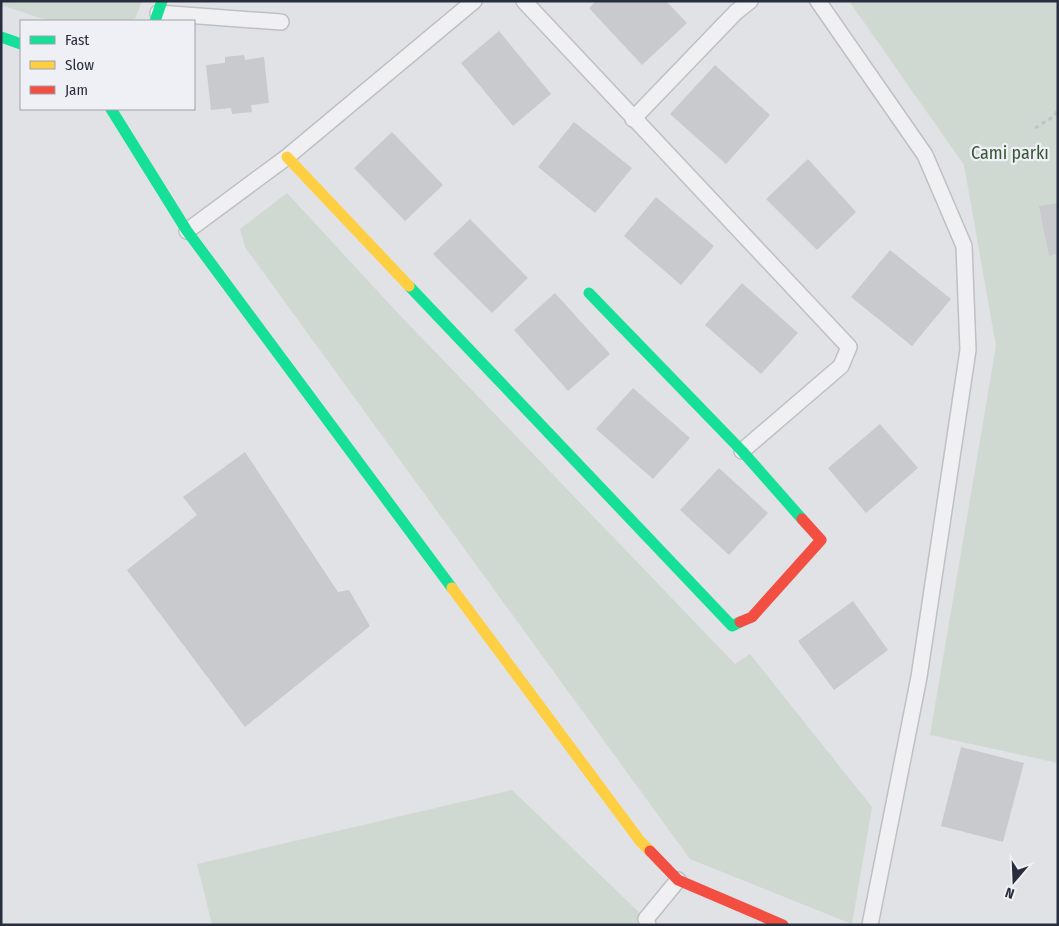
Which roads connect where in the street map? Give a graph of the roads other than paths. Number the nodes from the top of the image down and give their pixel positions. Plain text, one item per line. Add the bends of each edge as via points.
1 (474, 1) edge
2 (524, 1) edge
3 (750, 1) edge
4 (818, 1) edge
5 (158, 12) edge
6 (281, 22) dead end
7 (1, 36) edge
8 (20, 44) edge
9 (112, 110) edge
10 (633, 119) junction
11 (288, 158) junction
12 (187, 231) junction
13 (589, 293) dead end
14 (742, 451) junction
15 (678, 880) junction
16 (648, 925) edge
17 (783, 925) edge
18 (870, 925) edge

1 - 11 street
2 - 10 street
3 - 10 street
4 - 18 street via 925,155 964,246 968,350 919,677
5 - 6 street
7 - 8 street
9 - 12 street
10 - 14 street via 849,347 841,366
11 - 12 street
11 - 14 street via 732,626 752,617 821,540
12 - 15 street via 640,841
13 - 14 street
15 - 16 street via 646,919
15 - 17 street

